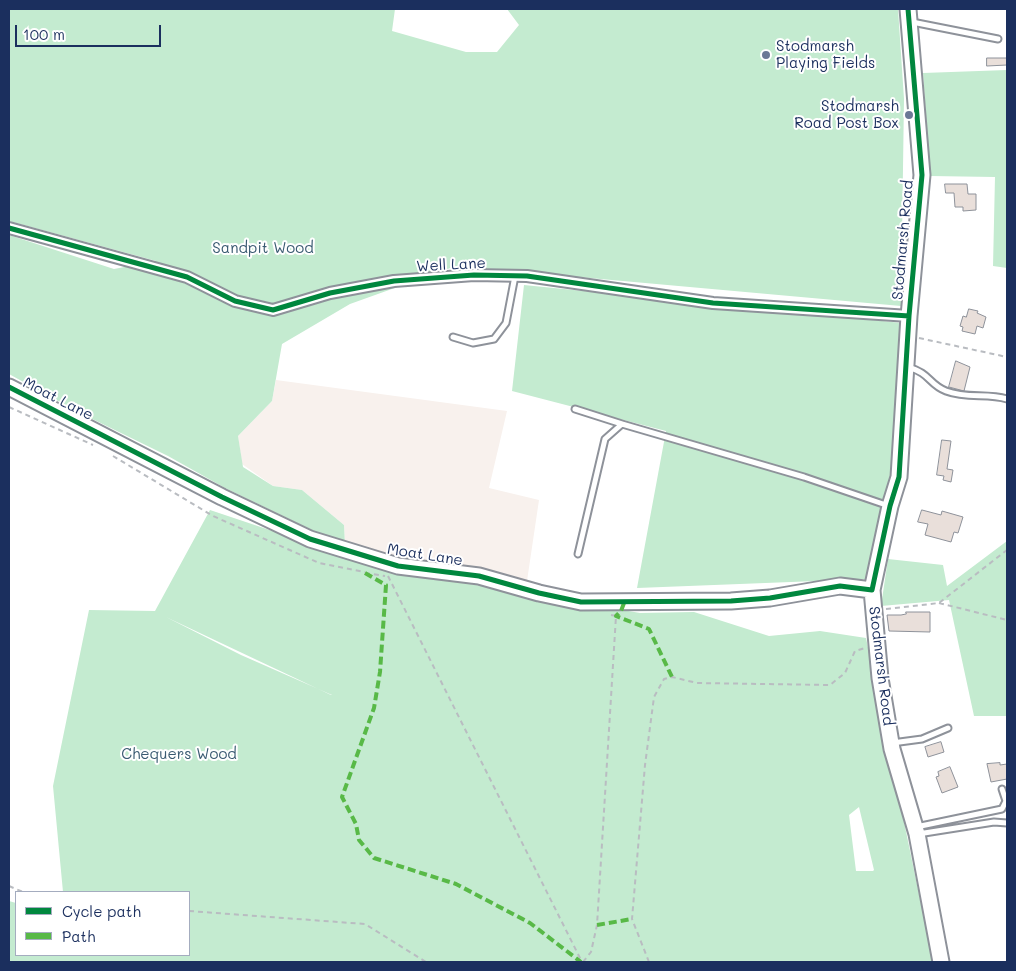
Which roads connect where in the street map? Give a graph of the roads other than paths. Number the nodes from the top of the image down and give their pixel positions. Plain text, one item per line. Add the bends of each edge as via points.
1 (908, 15) edge
2 (998, 39) dead end
3 (9, 228) edge
4 (515, 276) junction
5 (909, 316) junction
6 (453, 337) dead end
7 (907, 367) junction
8 (9, 387) edge
9 (1007, 399) edge
10 (575, 409) dead end
11 (622, 424) junction
12 (890, 506) junction
13 (578, 554) dead end
14 (872, 590) junction
15 (948, 728) dead end
16 (891, 743) junction
17 (1002, 789) dead end
18 (1007, 822) edge
19 (916, 830) junction
20 (941, 962) edge

1 - 2 lane
1 - 5 street, Stodmarsh Road via 922,175
3 - 4 street, Well Lane via 187,277 235,302 273,310 394,281 474,274
4 - 5 street, Well Lane via 713,303
4 - 6 lane via 506,323 494,339 472,343
5 - 7 street, Stodmarsh Road
7 - 9 lane via 923,372 947,392 971,398
7 - 12 street, Stodmarsh Road via 899,478
8 - 14 street, Moat Lane via 310,539 398,566 479,576 581,602 731,602 840,586
10 - 11 lane
11 - 12 lane
11 - 13 lane via 605,439
12 - 14 street, Stodmarsh Road
14 - 16 street, Stodmarsh Road
15 - 16 lane via 922,739
16 - 19 street, Stodmarsh Road
17 - 19 lane via 1006,801 1002,809
18 - 19 lane
19 - 20 street, Stodmarsh Road

